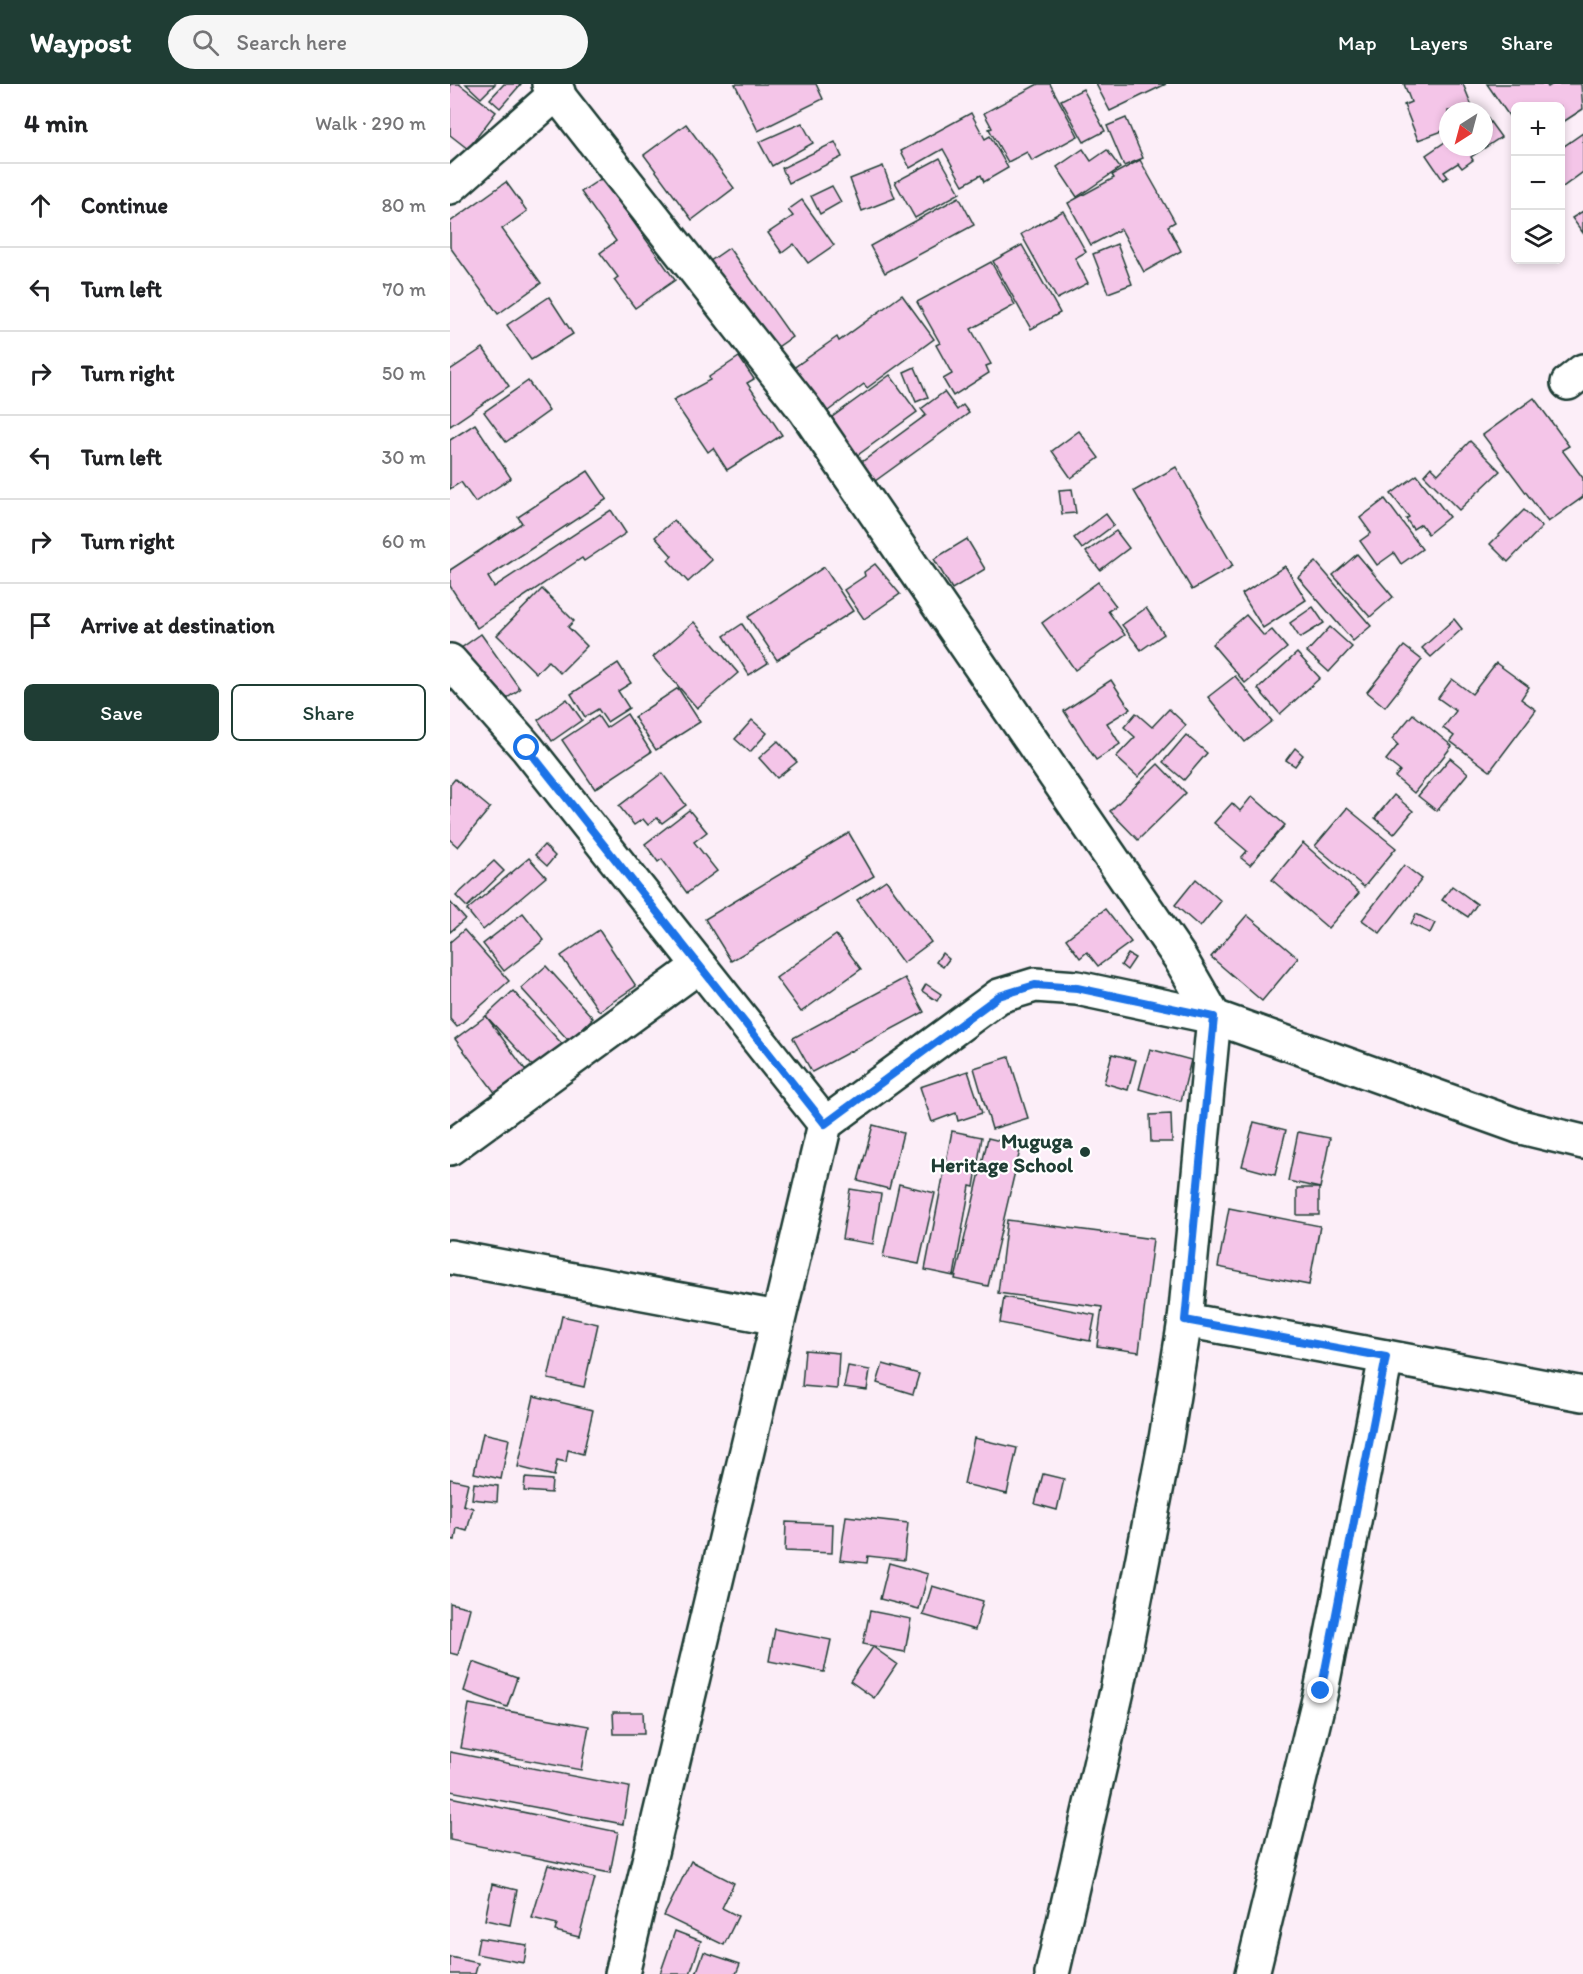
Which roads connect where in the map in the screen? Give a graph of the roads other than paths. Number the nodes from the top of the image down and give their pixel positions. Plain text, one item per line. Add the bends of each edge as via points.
1 (553, 88) edge
2 (450, 187) edge
3 (450, 661) edge
4 (699, 966) junction
5 (1214, 1017) junction
6 (825, 1124) junction
7 (1583, 1142) edge
8 (450, 1148) edge
9 (450, 1257) edge
10 (778, 1318) junction
11 (1185, 1320) junction
12 (1386, 1357) junction
13 (1583, 1394) edge
14 (622, 1974) edge
15 (1052, 1974) edge
16 (1252, 1974) edge

1 - 2 street
1 - 5 street via 806,410 1180,958
3 - 4 street via 527,748
4 - 6 street
4 - 8 street
5 - 6 street via 1077,988 1035,985 999,996
5 - 7 street via 1521,1127
5 - 11 street
6 - 10 street
9 - 10 street
10 - 14 street
11 - 12 street
11 - 15 street via 1117,1691
12 - 13 street
12 - 16 street via 1321,1691

